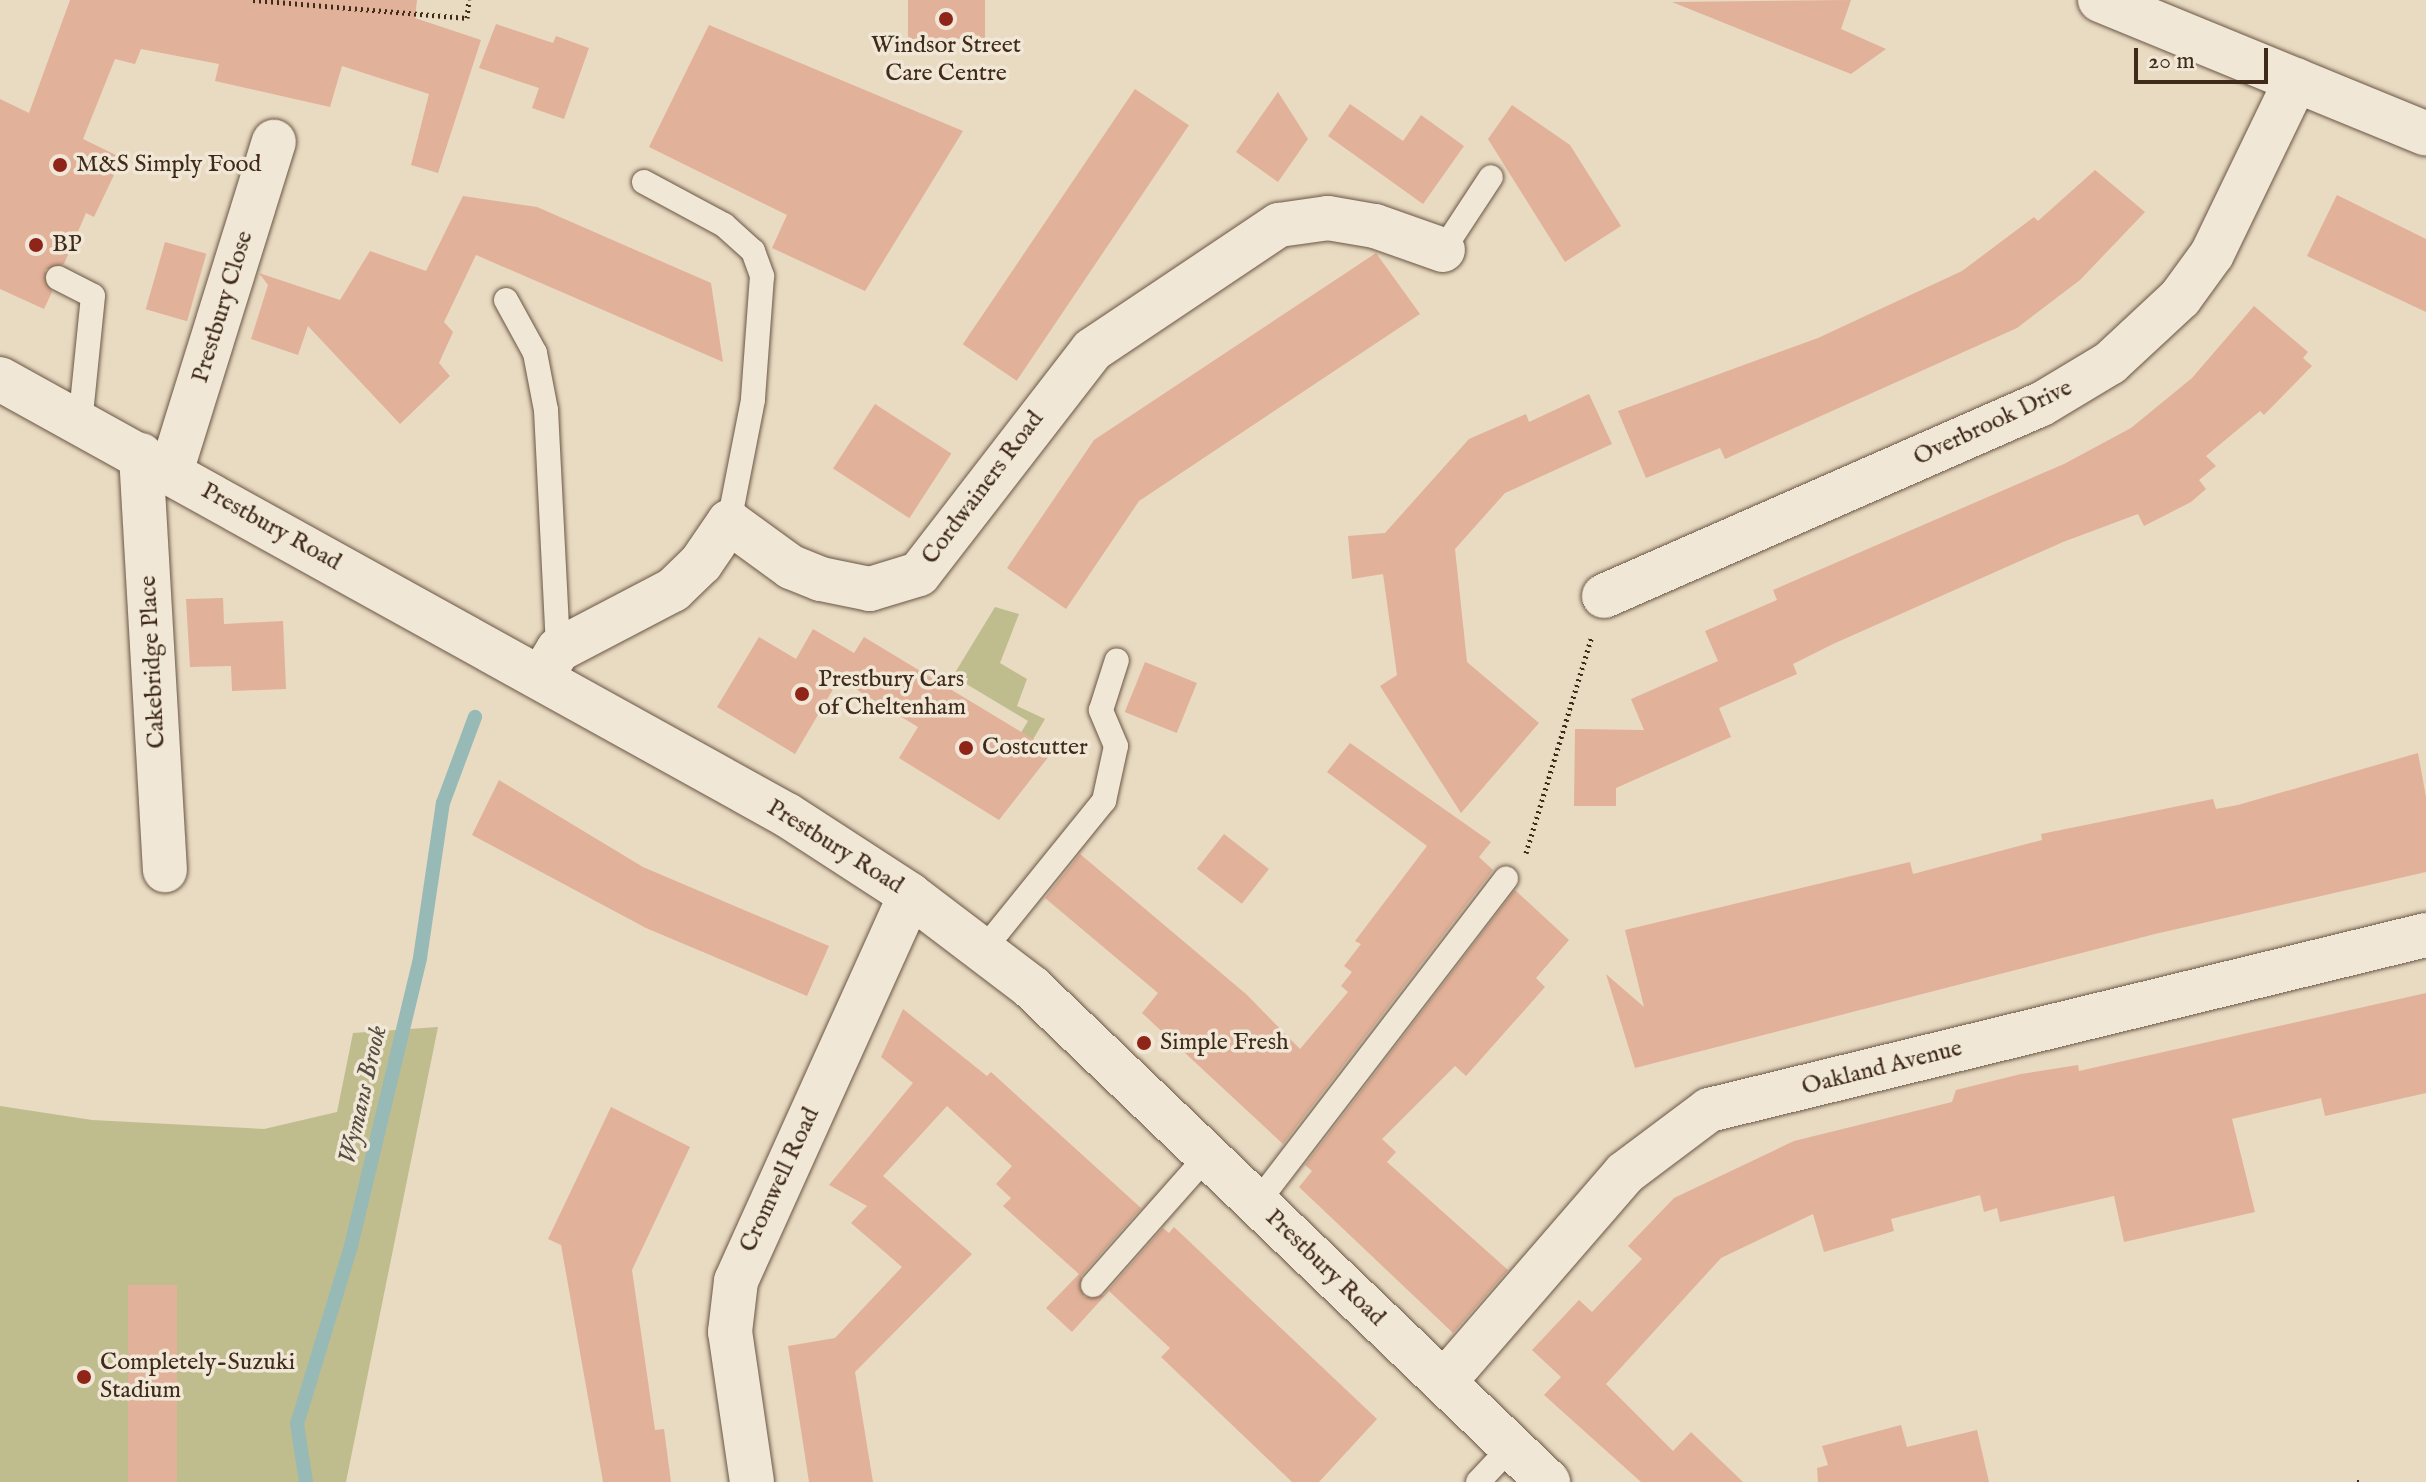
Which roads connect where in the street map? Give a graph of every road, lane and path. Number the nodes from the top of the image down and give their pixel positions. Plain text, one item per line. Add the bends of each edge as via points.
1 (253, 0) edge
2 (469, 0) edge
3 (2100, 0) edge
4 (2296, 80) junction
5 (2426, 134) edge
6 (274, 142) dead end
7 (1491, 177) dead end
8 (644, 182) dead end
9 (1443, 250) joint
10 (58, 278) dead end
11 (506, 300) dead end
12 (0, 379) edge
13 (80, 423) junction
14 (156, 464) junction
15 (729, 522) junction
16 (1604, 596) joint
17 (1117, 660) dead end
18 (549, 664) junction
19 (165, 870) dead end
20 (1506, 878) joint
21 (910, 895) junction
22 (2426, 935) edge
23 (984, 949) junction
24 (1207, 1156) junction
25 (1257, 1203) junction
26 (1093, 1285) dead end
27 (1444, 1382) junction
28 (1511, 1447) junction
29 (752, 1482) edge
30 (1478, 1482) edge
31 (1548, 1482) edge

1 - 2 path via 467,18
3 - 4 street
4 - 5 street
4 - 16 street, Overbrook Drive via 2212,254 2180,298 2110,363 2040,405
6 - 14 street, Prestbury Close
7 - 9 lane
8 - 15 lane via 724,225 753,251 762,276 753,400
9 - 15 street, Cordwainers Road via 1375,226 1328,218 1279,225 1235,250 1092,350 1050,398 931,563 904,583 870,589 821,579 791,567
10 - 13 lane via 93,296
11 - 18 lane via 535,353 546,410
12 - 13 street, Prestbury Road
13 - 14 street, Prestbury Road
14 - 18 street, Prestbury Road
14 - 19 street, Cakebridge Place
15 - 18 street via 701,563 673,590
16 - 20 path via 1519,875
17 - 23 lane via 1101,710 1116,746 1104,801
18 - 21 street, Prestbury Road
20 - 25 lane
21 - 23 street, Prestbury Road
21 - 29 street, Cromwell Road via 736,1281 730,1332
22 - 27 street, Oakland Avenue via 1709,1110 1625,1173
23 - 24 street, Prestbury Road
24 - 25 street, Prestbury Road
24 - 26 lane
25 - 27 street, Prestbury Road
27 - 28 street, Prestbury Road
28 - 30 lane
28 - 31 street, Prestbury Road

